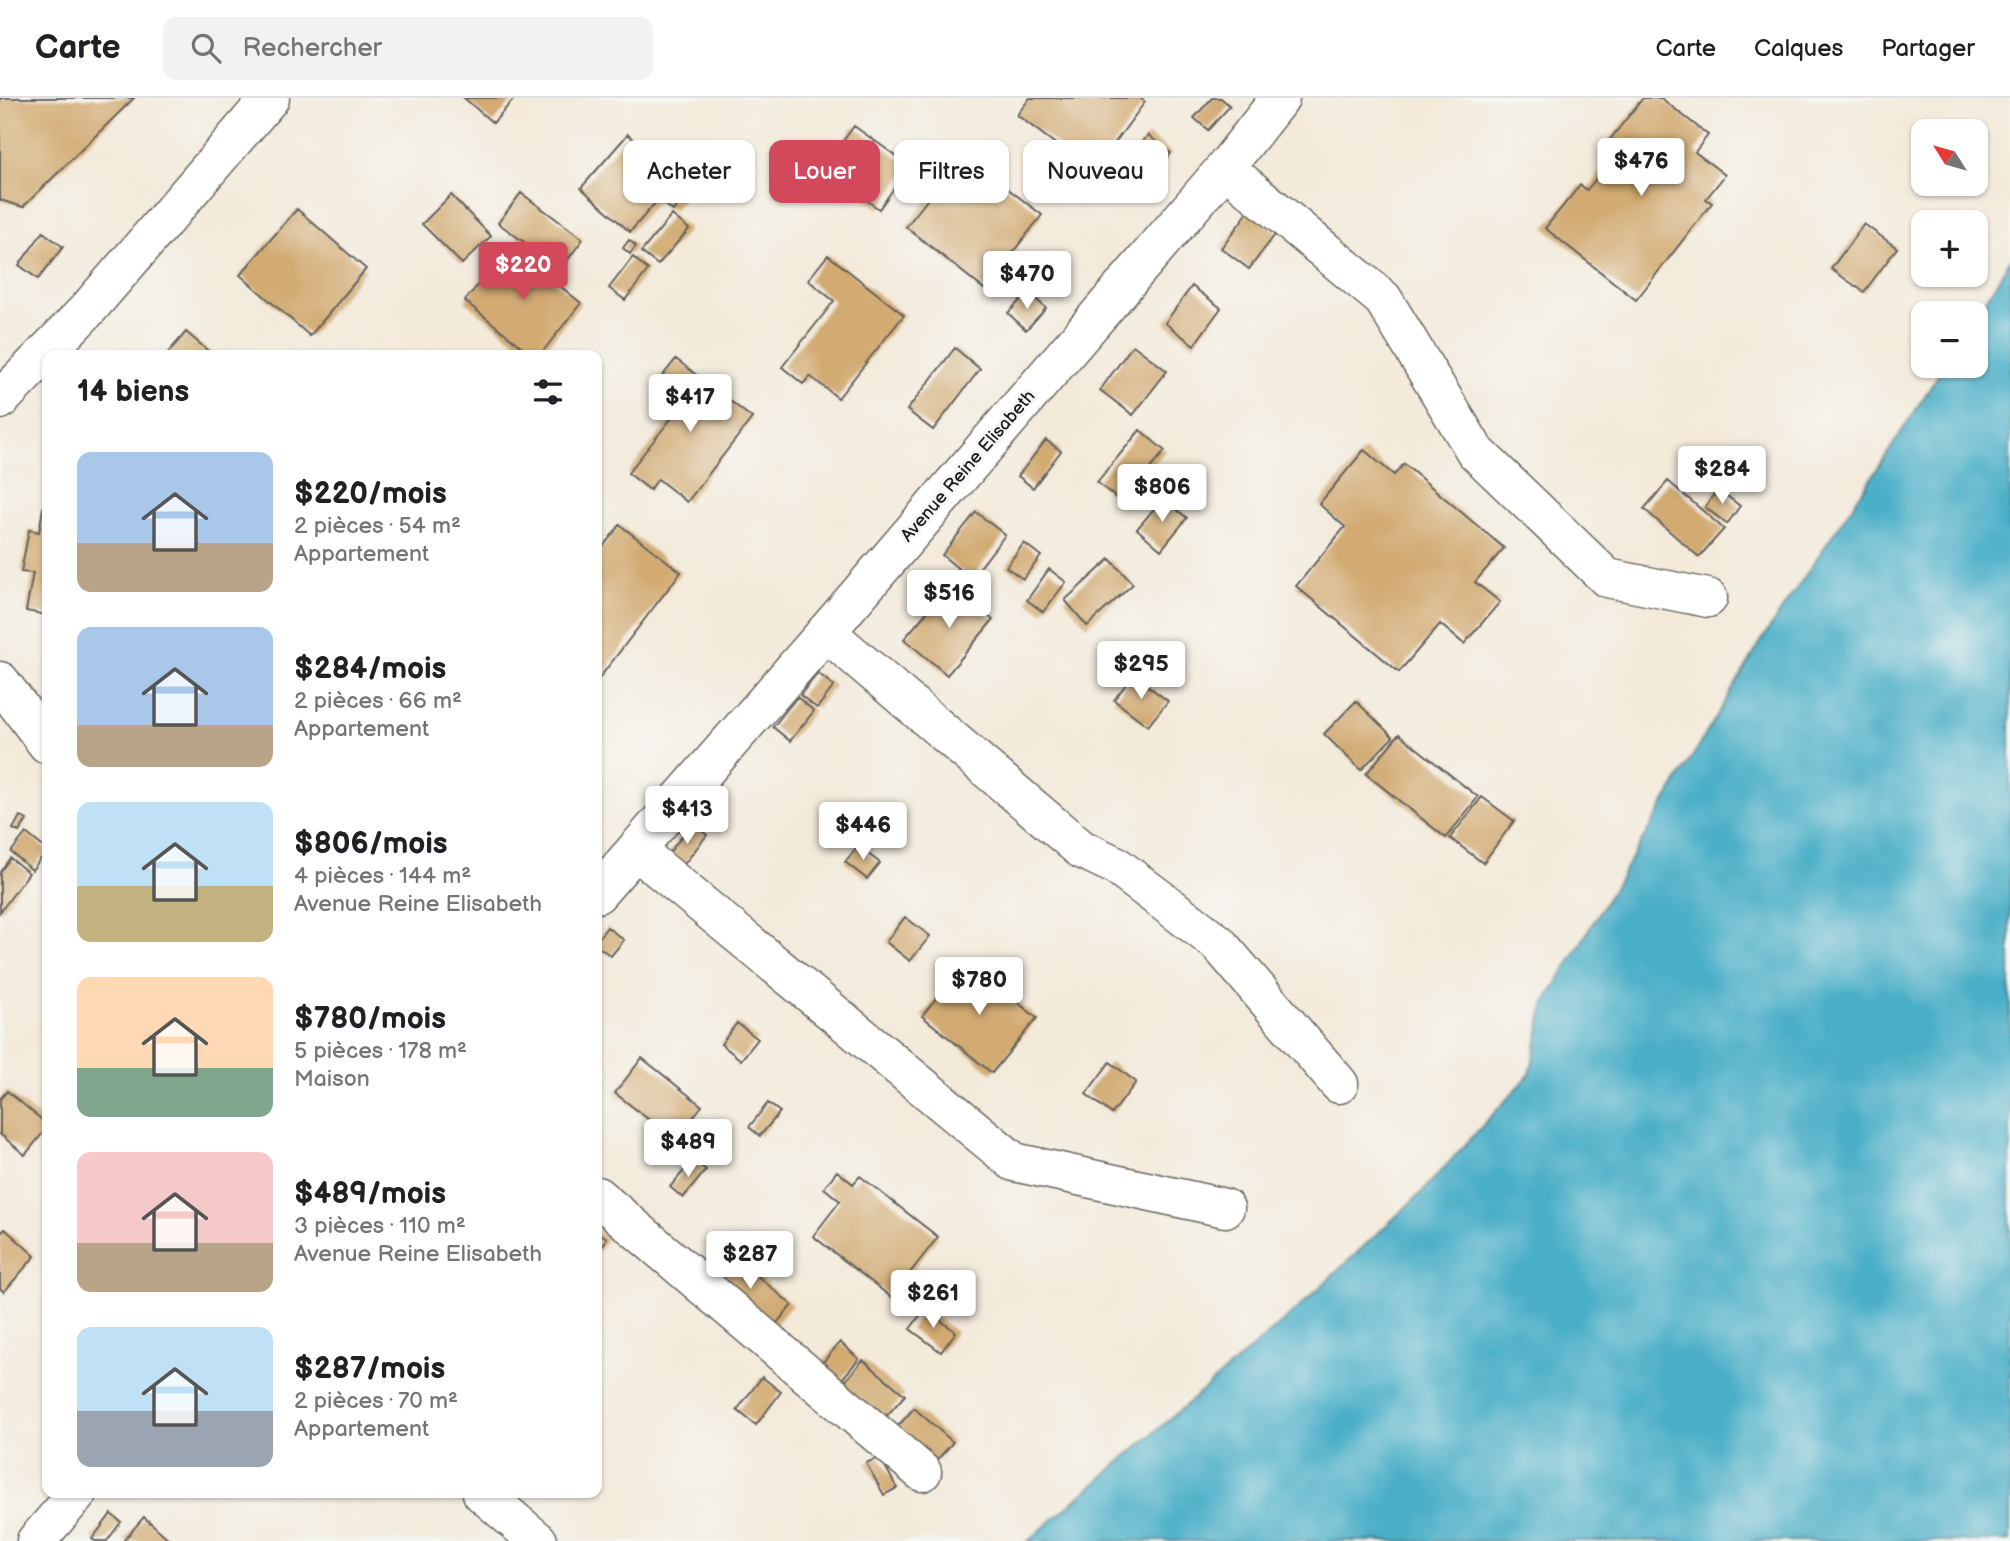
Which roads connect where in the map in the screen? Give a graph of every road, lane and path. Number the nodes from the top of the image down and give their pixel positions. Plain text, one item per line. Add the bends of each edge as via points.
1 (270, 98) edge
2 (1280, 98) edge
3 (1226, 167) junction
4 (48, 350) edge
5 (42, 357) edge
6 (0, 400) edge
7 (1708, 598) dead end
8 (826, 632) junction
9 (0, 681) edge
10 (42, 737) edge
11 (636, 850) junction
12 (602, 888) edge
13 (1339, 1084) dead end
14 (602, 1200) edge
15 (1225, 1208) dead end
16 (922, 1472) dead end
17 (74, 1498) edge
18 (488, 1498) edge
19 (36, 1541) edge
20 (538, 1541) edge

1 - 4 street
2 - 3 street, Avenue Reine Elisabeth
3 - 7 street via 1383,299 1475,451 1607,578
3 - 8 street, Avenue Reine Elisabeth
5 - 6 street
8 - 11 street, Avenue Reine Elisabeth
8 - 13 street via 1082,849 1115,864 1218,943
9 - 10 street
11 - 12 street, Avenue Reine Elisabeth
11 - 15 street via 1014,1162
14 - 16 street
17 - 19 street
18 - 20 street

